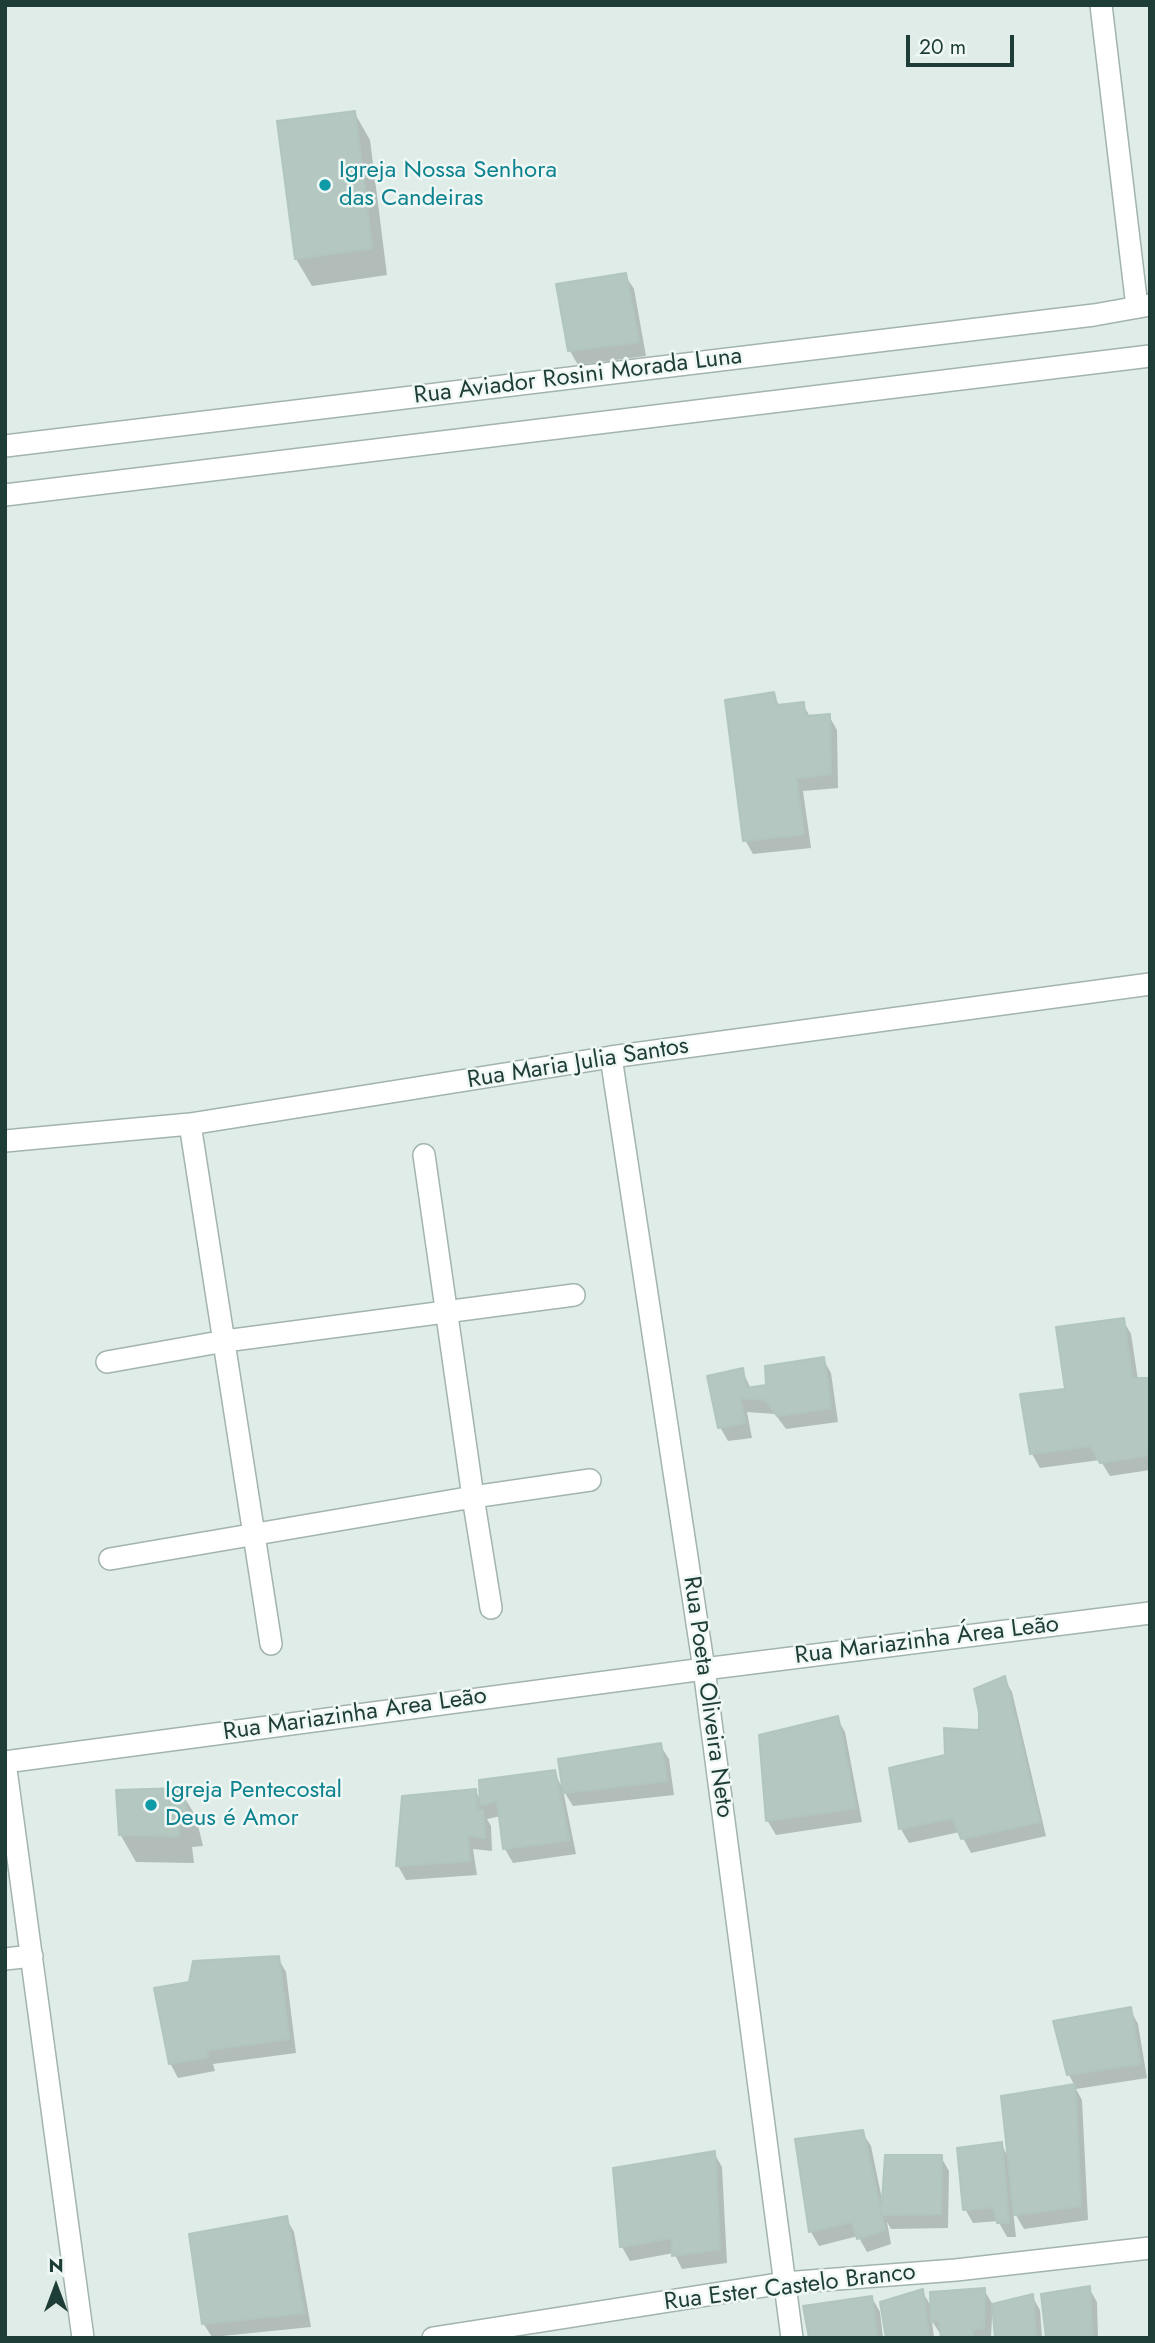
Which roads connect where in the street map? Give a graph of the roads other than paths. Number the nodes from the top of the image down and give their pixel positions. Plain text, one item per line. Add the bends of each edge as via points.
1 (1101, 5) edge
2 (1143, 306) edge
3 (1150, 356) edge
4 (5, 446) edge
5 (5, 495) edge
6 (1150, 984) edge
7 (611, 1057) junction
8 (190, 1124) junction
9 (5, 1141) edge
10 (424, 1155) dead end
11 (574, 1295) dead end
12 (447, 1312) junction
13 (225, 1341) junction
14 (107, 1362) dead end
15 (590, 1480) dead end
16 (473, 1497) junction
17 (254, 1535) junction
18 (110, 1559) dead end
19 (491, 1608) dead end
20 (1150, 1613) edge
21 (271, 1644) dead end
22 (704, 1669) junction
23 (5, 1762) edge
24 (32, 1956) junction
25 (5, 1959) edge
26 (1150, 2248) edge
27 (784, 2284) junction
28 (83, 2338) edge
29 (433, 2338) edge
30 (792, 2338) edge

1 - 2 street
2 - 4 street, Rua Aviador Rosini Morada Luna
3 - 5 street, Rua Aviador Rosini Morada Luna
6 - 7 street, Rua Maria Julia Santos
7 - 8 street, Rua Maria Julia Santos
7 - 22 street, Rua Poeta Oliveira Neto
8 - 9 street, Rua Maria Julia Santos
8 - 13 street
10 - 12 street
11 - 12 street
12 - 13 street
12 - 16 street
13 - 14 street
13 - 17 street
15 - 16 street
16 - 17 street
16 - 19 street
17 - 18 street
17 - 21 street
20 - 22 street, Rua Mariazinha Área Leão
22 - 23 street, Rua Mariazinha Area Leão
22 - 27 street, Rua Poeta Oliveira Neto
23 - 24 street
24 - 25 street
24 - 28 street
26 - 27 street, Rua Ester Castelo Branco
27 - 29 street, Rua Ester Castelo Branco
27 - 30 street, Rua Poeta Oliveira Neto

